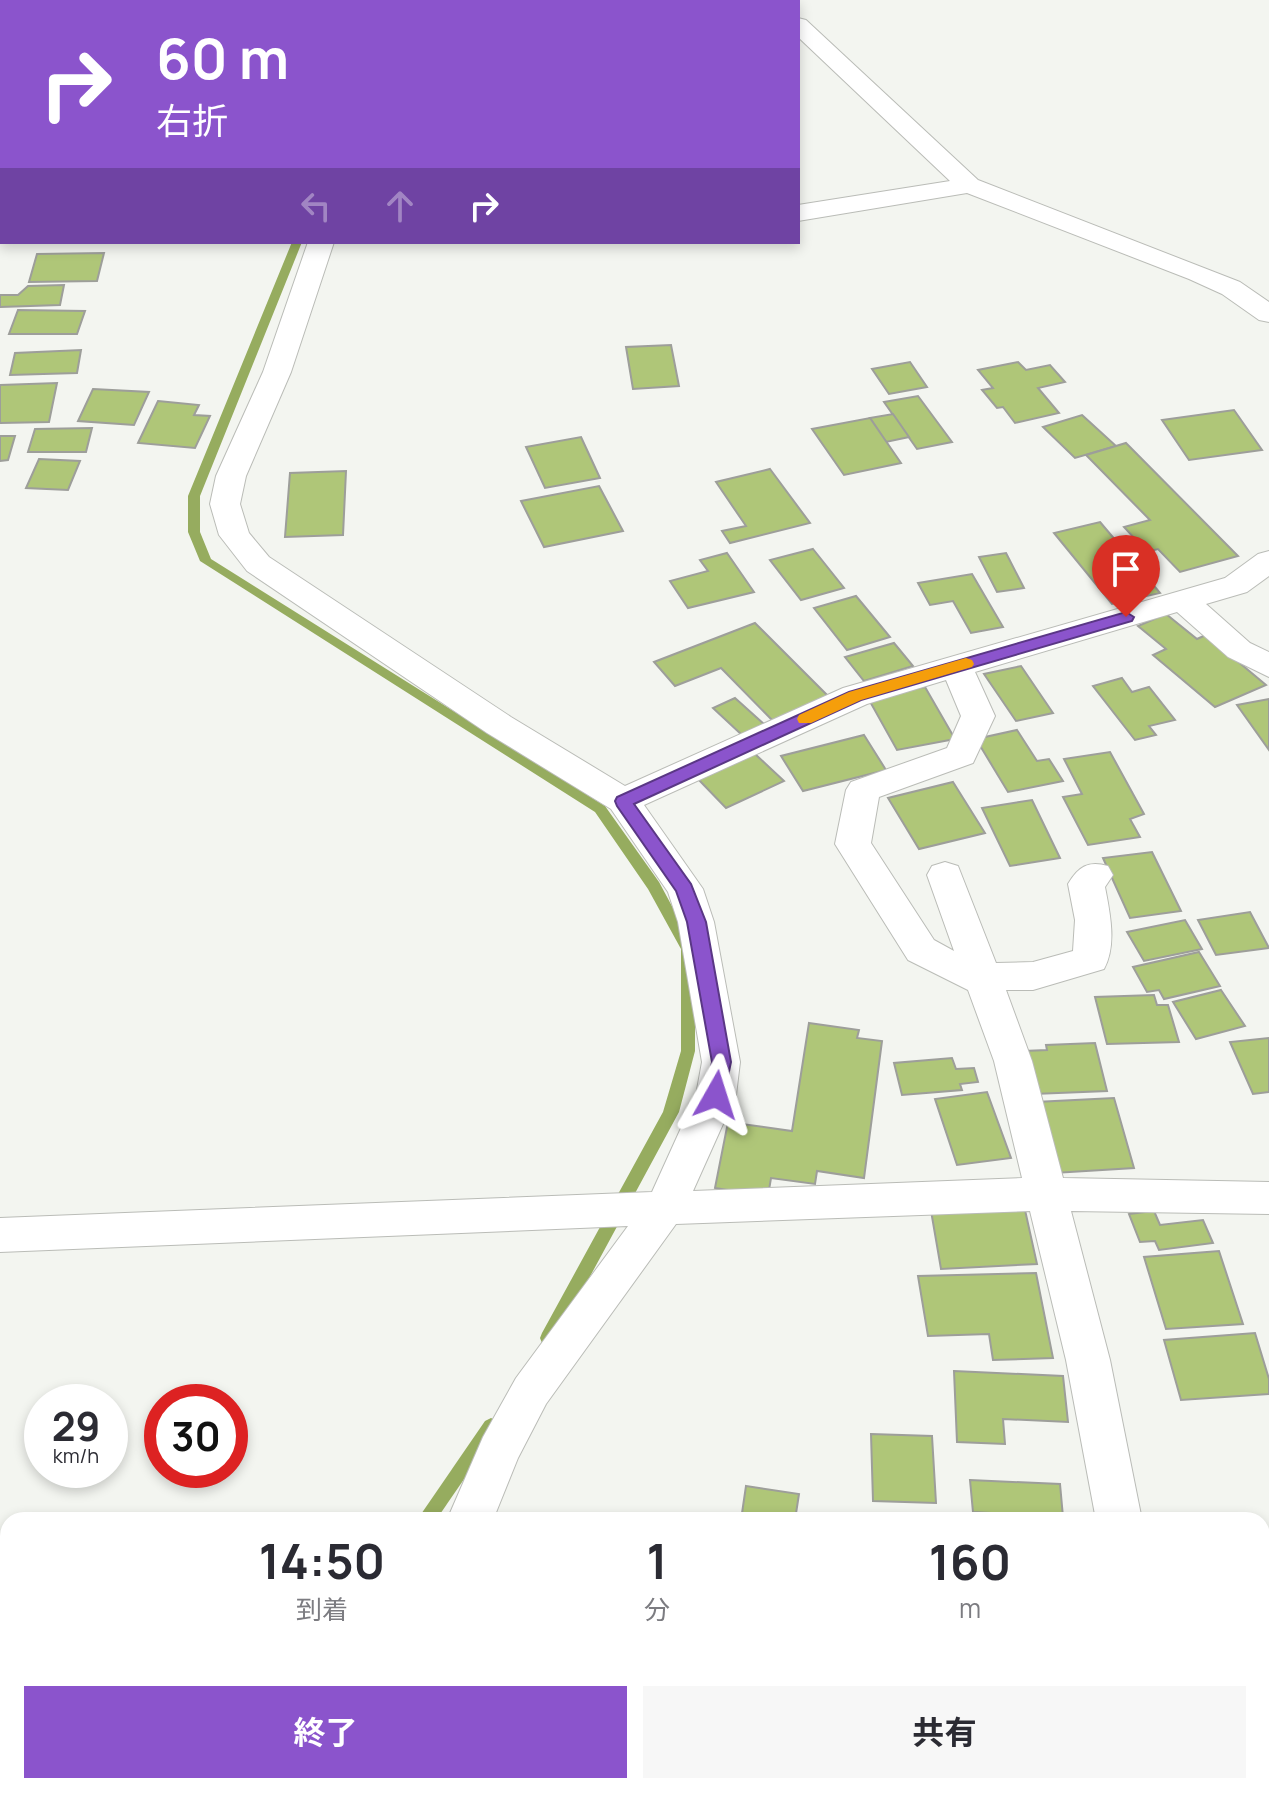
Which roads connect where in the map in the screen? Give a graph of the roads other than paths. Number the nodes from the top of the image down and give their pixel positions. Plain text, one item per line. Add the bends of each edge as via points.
1 (800, 27) edge
2 (969, 185) junction
3 (800, 213) edge
4 (320, 244) edge
5 (1269, 314) edge
6 (1269, 561) edge
7 (1183, 601) junction
8 (956, 666) junction
9 (1269, 666) edge
10 (623, 801) junction
11 (945, 875) dead end
12 (1095, 875) dead end
13 (984, 977) junction
14 (1046, 1194) junction
15 (1269, 1198) edge
16 (665, 1208) junction
17 (0, 1235) edge
18 (473, 1512) edge
19 (1117, 1512) edge

1 - 2 street
2 - 3 street
2 - 5 street via 1198,273
4 - 10 street via 277,372 231,476 225,504 234,535 258,564
6 - 7 street via 1236,585
7 - 8 street
7 - 9 street via 1239,650
8 - 10 street via 855,696
8 - 13 street via 978,716 961,755 863,790 853,844 921,950 972,977
10 - 16 street via 685,889 696,922 721,1062 716,1095
11 - 13 street
12 - 13 street via 1086,884 1093,920 1091,959 1033,976
13 - 14 street via 1013,1061
14 - 15 street
14 - 16 street
14 - 19 street via 1088,1360
16 - 17 street
16 - 18 street via 531,1391

